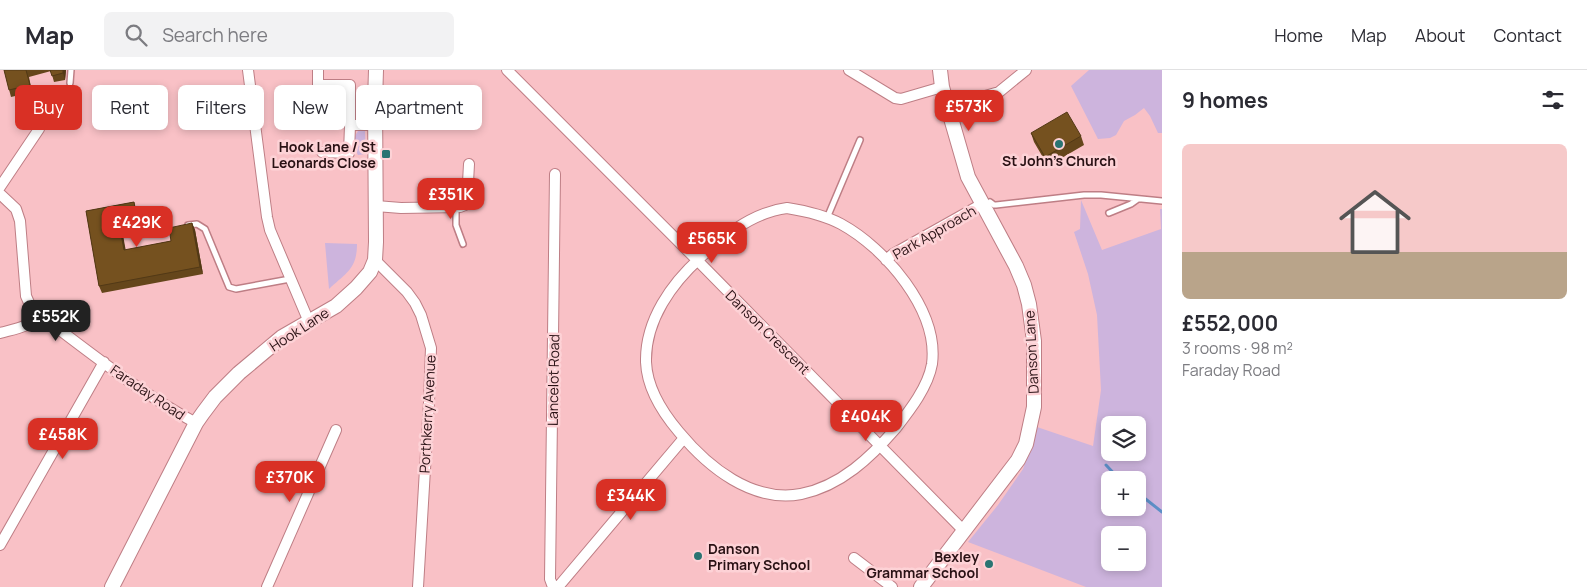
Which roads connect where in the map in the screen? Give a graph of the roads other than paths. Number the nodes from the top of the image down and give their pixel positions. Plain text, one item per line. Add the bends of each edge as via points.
1 (71, 70) edge
2 (248, 70) edge
3 (318, 70) edge
4 (376, 70) edge
5 (507, 70) edge
6 (849, 70) edge
7 (940, 70) edge
8 (1026, 70) edge
9 (70, 83) dead end
10 (376, 85) edge
11 (942, 87) junction
12 (948, 107) junction
13 (350, 125) junction
14 (356, 125) edge
15 (38, 130) edge
16 (375, 130) edge
17 (860, 140) dead end
18 (322, 152) dead end
19 (469, 164) dead end
20 (555, 174) dead end
21 (0, 187) edge
22 (0, 194) edge
23 (1138, 199) junction
24 (1162, 201) edge
25 (989, 204) junction
26 (376, 206) junction
27 (456, 208) junction
28 (1109, 213) dead end
29 (827, 218) junction
30 (180, 226) edge
31 (463, 244) dead end
32 (375, 260) junction
33 (698, 260) junction
34 (886, 260) junction
35 (291, 279) junction
36 (40, 315) junction
37 (309, 322) junction
38 (0, 333) edge
39 (104, 362) junction
40 (196, 423) junction
41 (336, 430) dead end
42 (684, 438) junction
43 (880, 446) junction
44 (964, 531) junction
45 (0, 545) edge
46 (854, 558) dead end
47 (112, 587) edge
48 (267, 587) edge
49 (418, 587) edge
50 (553, 587) edge
51 (558, 587) edge
52 (892, 587) edge
53 (920, 587) edge

1 - 9 lane
2 - 35 street via 267,217
3 - 13 street via 318,85 350,85
4 - 10 street
5 - 33 street, Danson Crescent
6 - 11 street via 895,98
7 - 11 street, Danson Lane
8 - 12 street via 999,92
11 - 12 street, Danson Lane
12 - 25 street, Danson Lane via 971,184
13 - 14 street
13 - 18 street via 349,153
15 - 21 street
16 - 26 street
17 - 29 lane
19 - 27 street via 467,202
20 - 50 street, Lancelot Road via 550,579
22 - 36 street, Faraday Road via 16,209 20,221 26,296
23 - 24 lane
23 - 25 lane via 1101,195
23 - 28 lane
25 - 34 street, Park Approach
25 - 44 street, Danson Lane via 1024,285 1031,316 1034,407 1026,444 1018,460
26 - 27 street
26 - 32 street
27 - 31 lane via 456,225
29 - 33 street via 787,208 766,212 731,232
29 - 34 street via 856,233
30 - 35 lane via 197,224 205,229 229,287 236,289
32 - 37 street, Hook Lane via 370,272 356,288 336,306
32 - 49 street, Porthkerry Avenue via 415,303 431,348
33 - 42 street via 657,312 646,361 648,377 660,406
33 - 43 street, Danson Crescent
34 - 43 street via 904,280 921,309 930,335 932,365 918,397
35 - 37 street
36 - 38 street via 26,326
36 - 39 street, Faraday Road
37 - 40 street, Hook Lane via 282,337 239,373 215,397
39 - 40 street, Faraday Road via 168,408
39 - 45 street
40 - 47 street, Hook Lane
41 - 48 street
42 - 43 street via 729,478 765,493 780,495 801,494 825,486 845,475
42 - 51 street
43 - 44 street, Danson Crescent
44 - 53 street, Danson Lane
46 - 52 street

